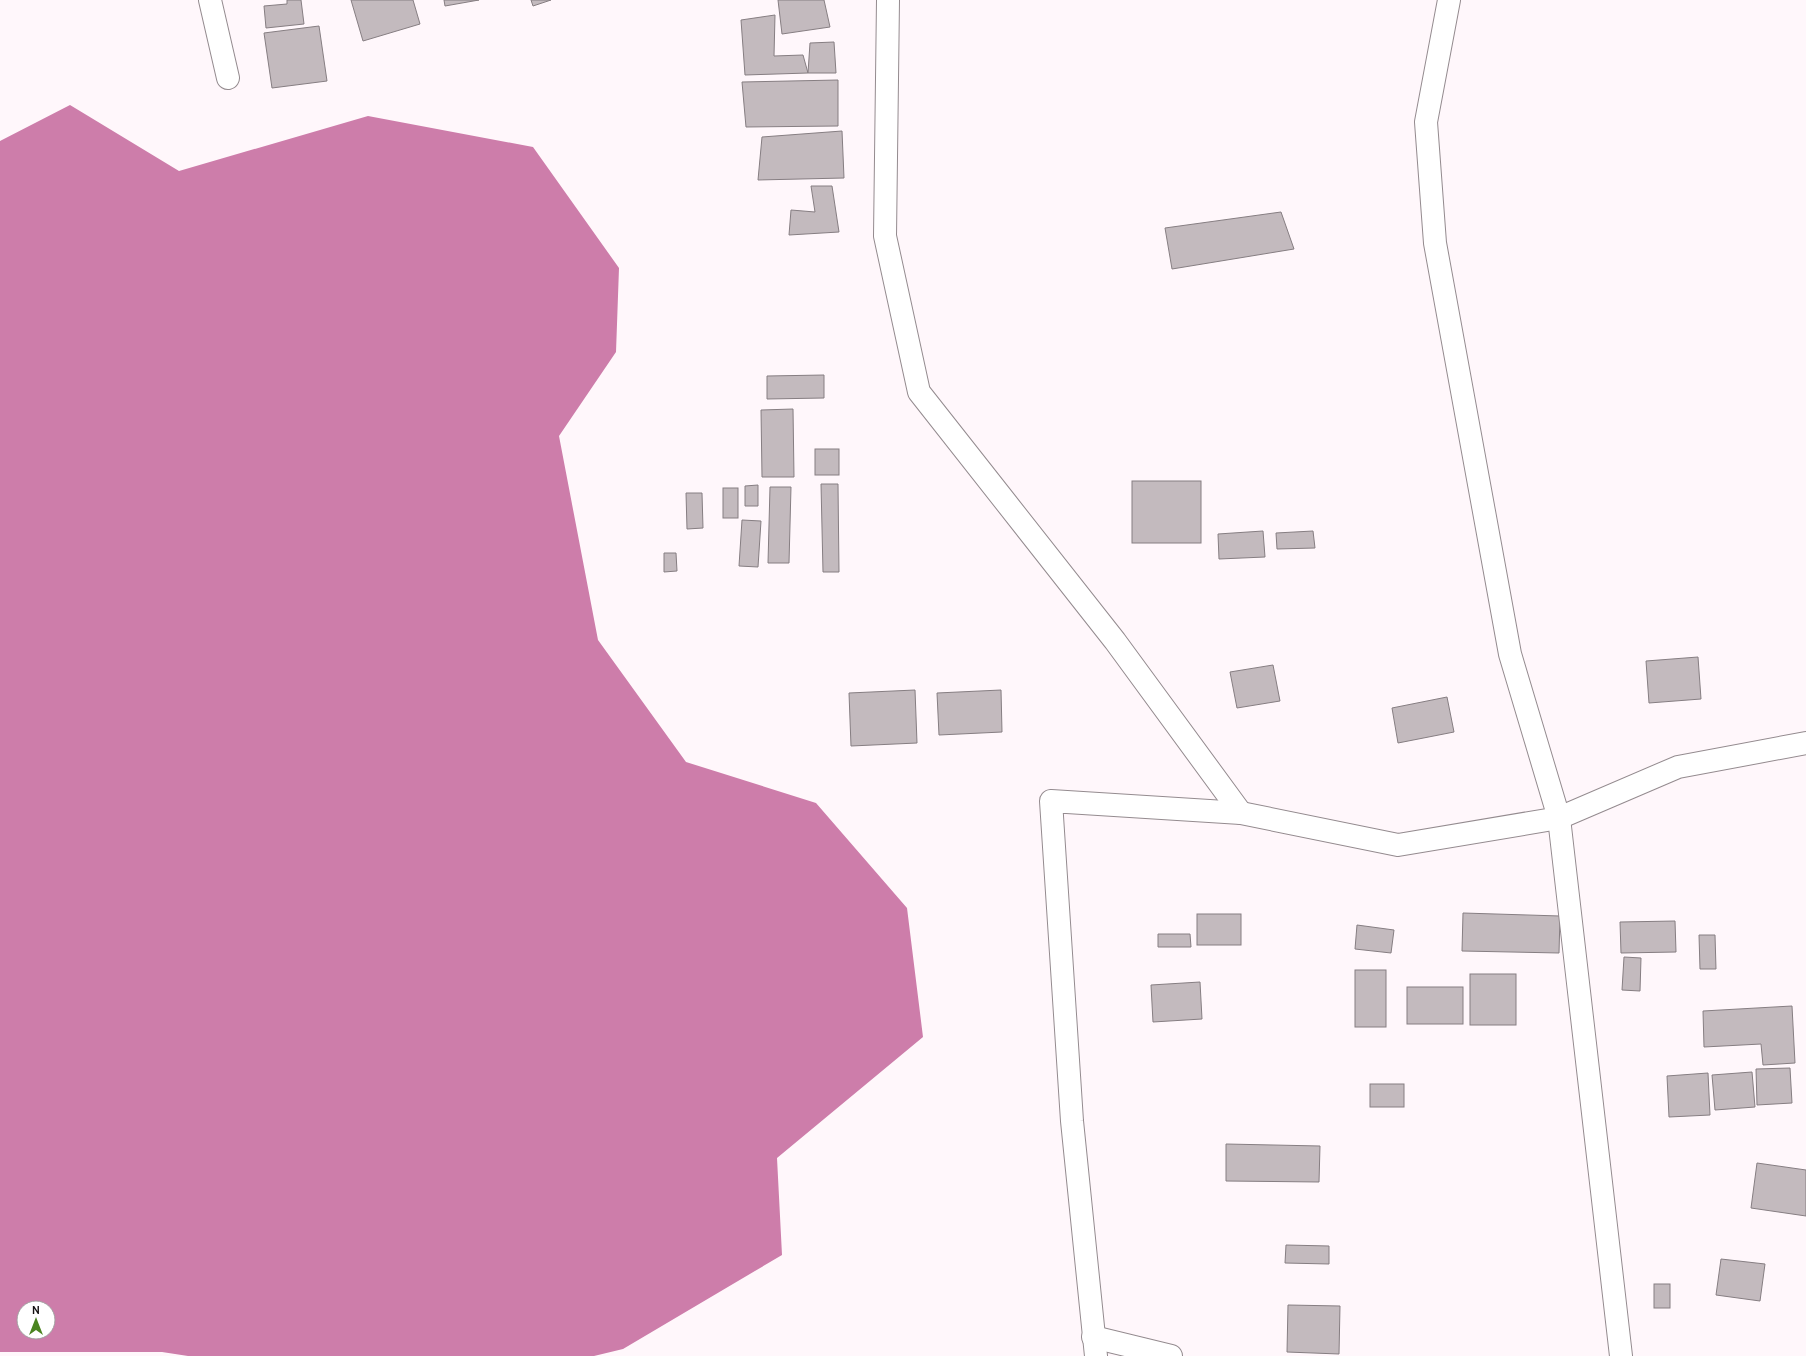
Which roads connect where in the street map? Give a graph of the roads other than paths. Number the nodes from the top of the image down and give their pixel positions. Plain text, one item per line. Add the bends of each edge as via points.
1 (210, 0) edge
2 (888, 0) edge
3 (1448, 0) edge
4 (228, 78) dead end
5 (1806, 743) edge
6 (1241, 813) junction
7 (1559, 818) junction
8 (1095, 1347) edge
9 (1171, 1356) edge
10 (1621, 1356) edge

1 - 4 street
2 - 6 street via 885,236 919,392 1115,641
3 - 7 street via 1426,122 1435,243 1510,654
5 - 7 street via 1678,767
6 - 7 street via 1398,845
6 - 8 street via 1051,801 1072,1121
7 - 10 street
8 - 9 street

